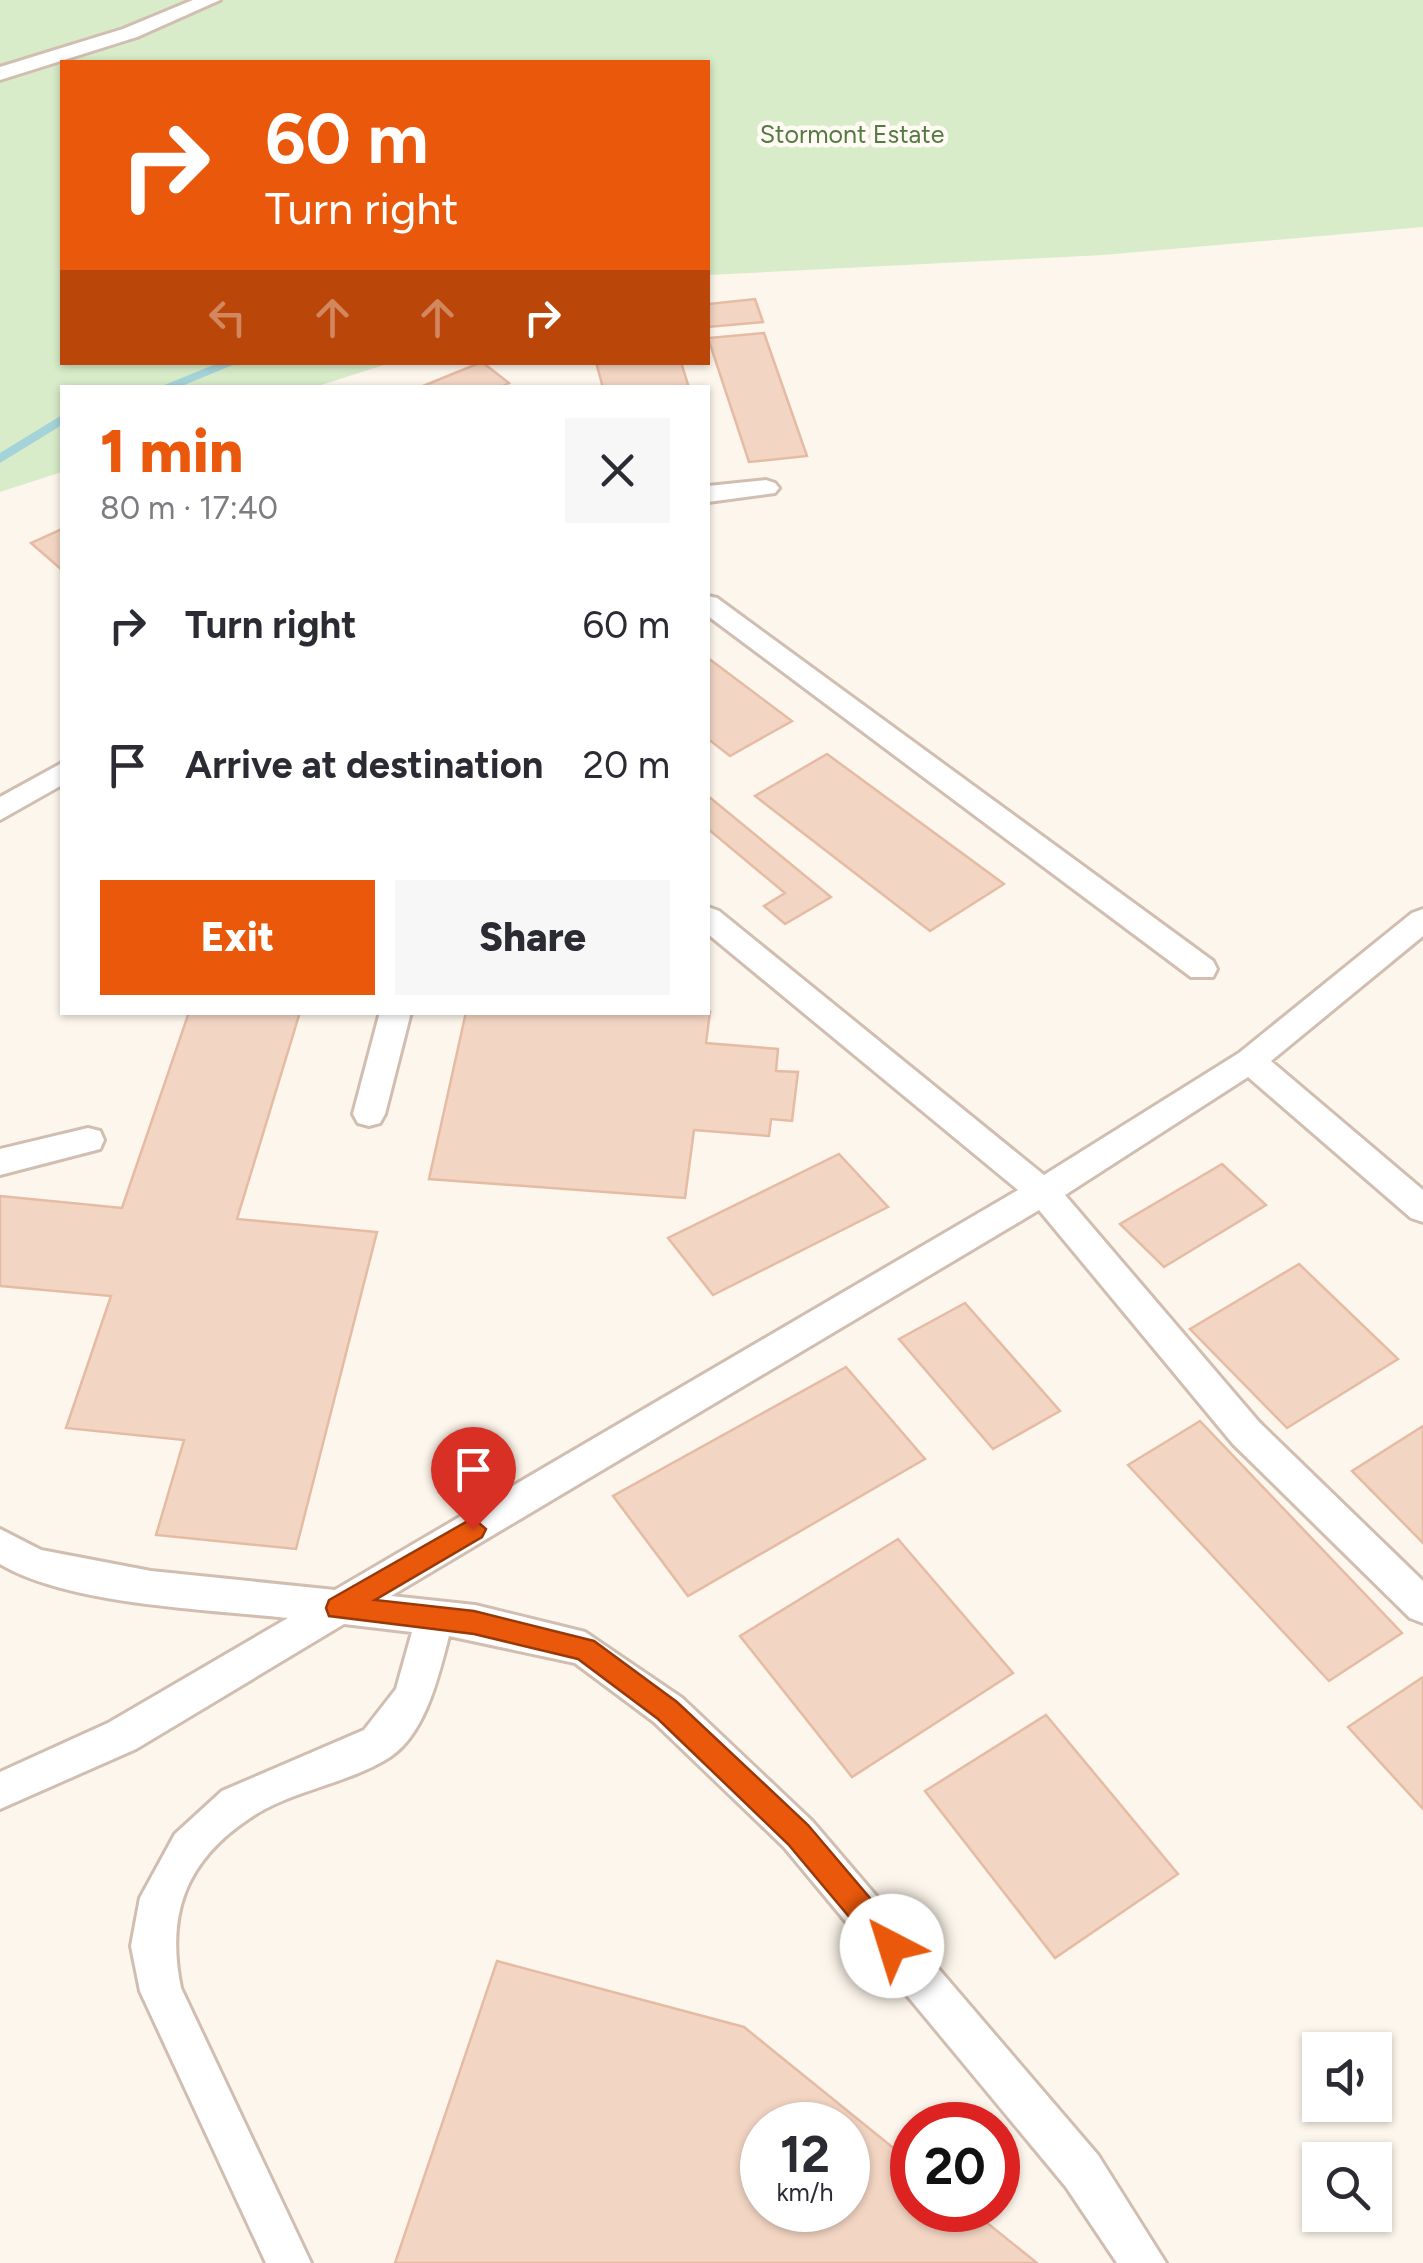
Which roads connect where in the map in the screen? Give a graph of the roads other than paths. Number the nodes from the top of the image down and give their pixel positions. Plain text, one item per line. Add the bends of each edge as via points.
1 (210, 0) edge
2 (0, 74) edge
3 (766, 488) dead end
4 (710, 494) edge
5 (710, 605) edge
6 (60, 773) edge
7 (0, 810) edge
8 (710, 920) edge
9 (1423, 920) edge
10 (1202, 969) dead end
11 (395, 1015) edge
12 (1250, 1061) junction
13 (369, 1114) dead end
14 (88, 1140) dead end
15 (0, 1162) edge
16 (1044, 1192) junction
17 (1423, 1209) edge
18 (0, 1546) edge
19 (1423, 1606) edge
20 (339, 1608) junction
21 (434, 1618) junction
22 (0, 1791) edge
23 (289, 2263) edge
24 (1144, 2263) edge

1 - 2 lane
3 - 4 lane
5 - 10 lane
6 - 7 lane
8 - 16 lane
9 - 12 lane
11 - 13 lane
12 - 16 lane
12 - 17 lane
14 - 15 lane
16 - 19 lane via 1246,1433
16 - 20 lane
18 - 20 lane via 34,1565 152,1587
20 - 21 lane
20 - 22 lane via 122,1736
21 - 23 lane via 414,1697 378,1743 236,1804 189,1848 160,1898 152,1946 161,1990
21 - 24 lane via 585,1649 668,1710 810,1849 1082,2171

